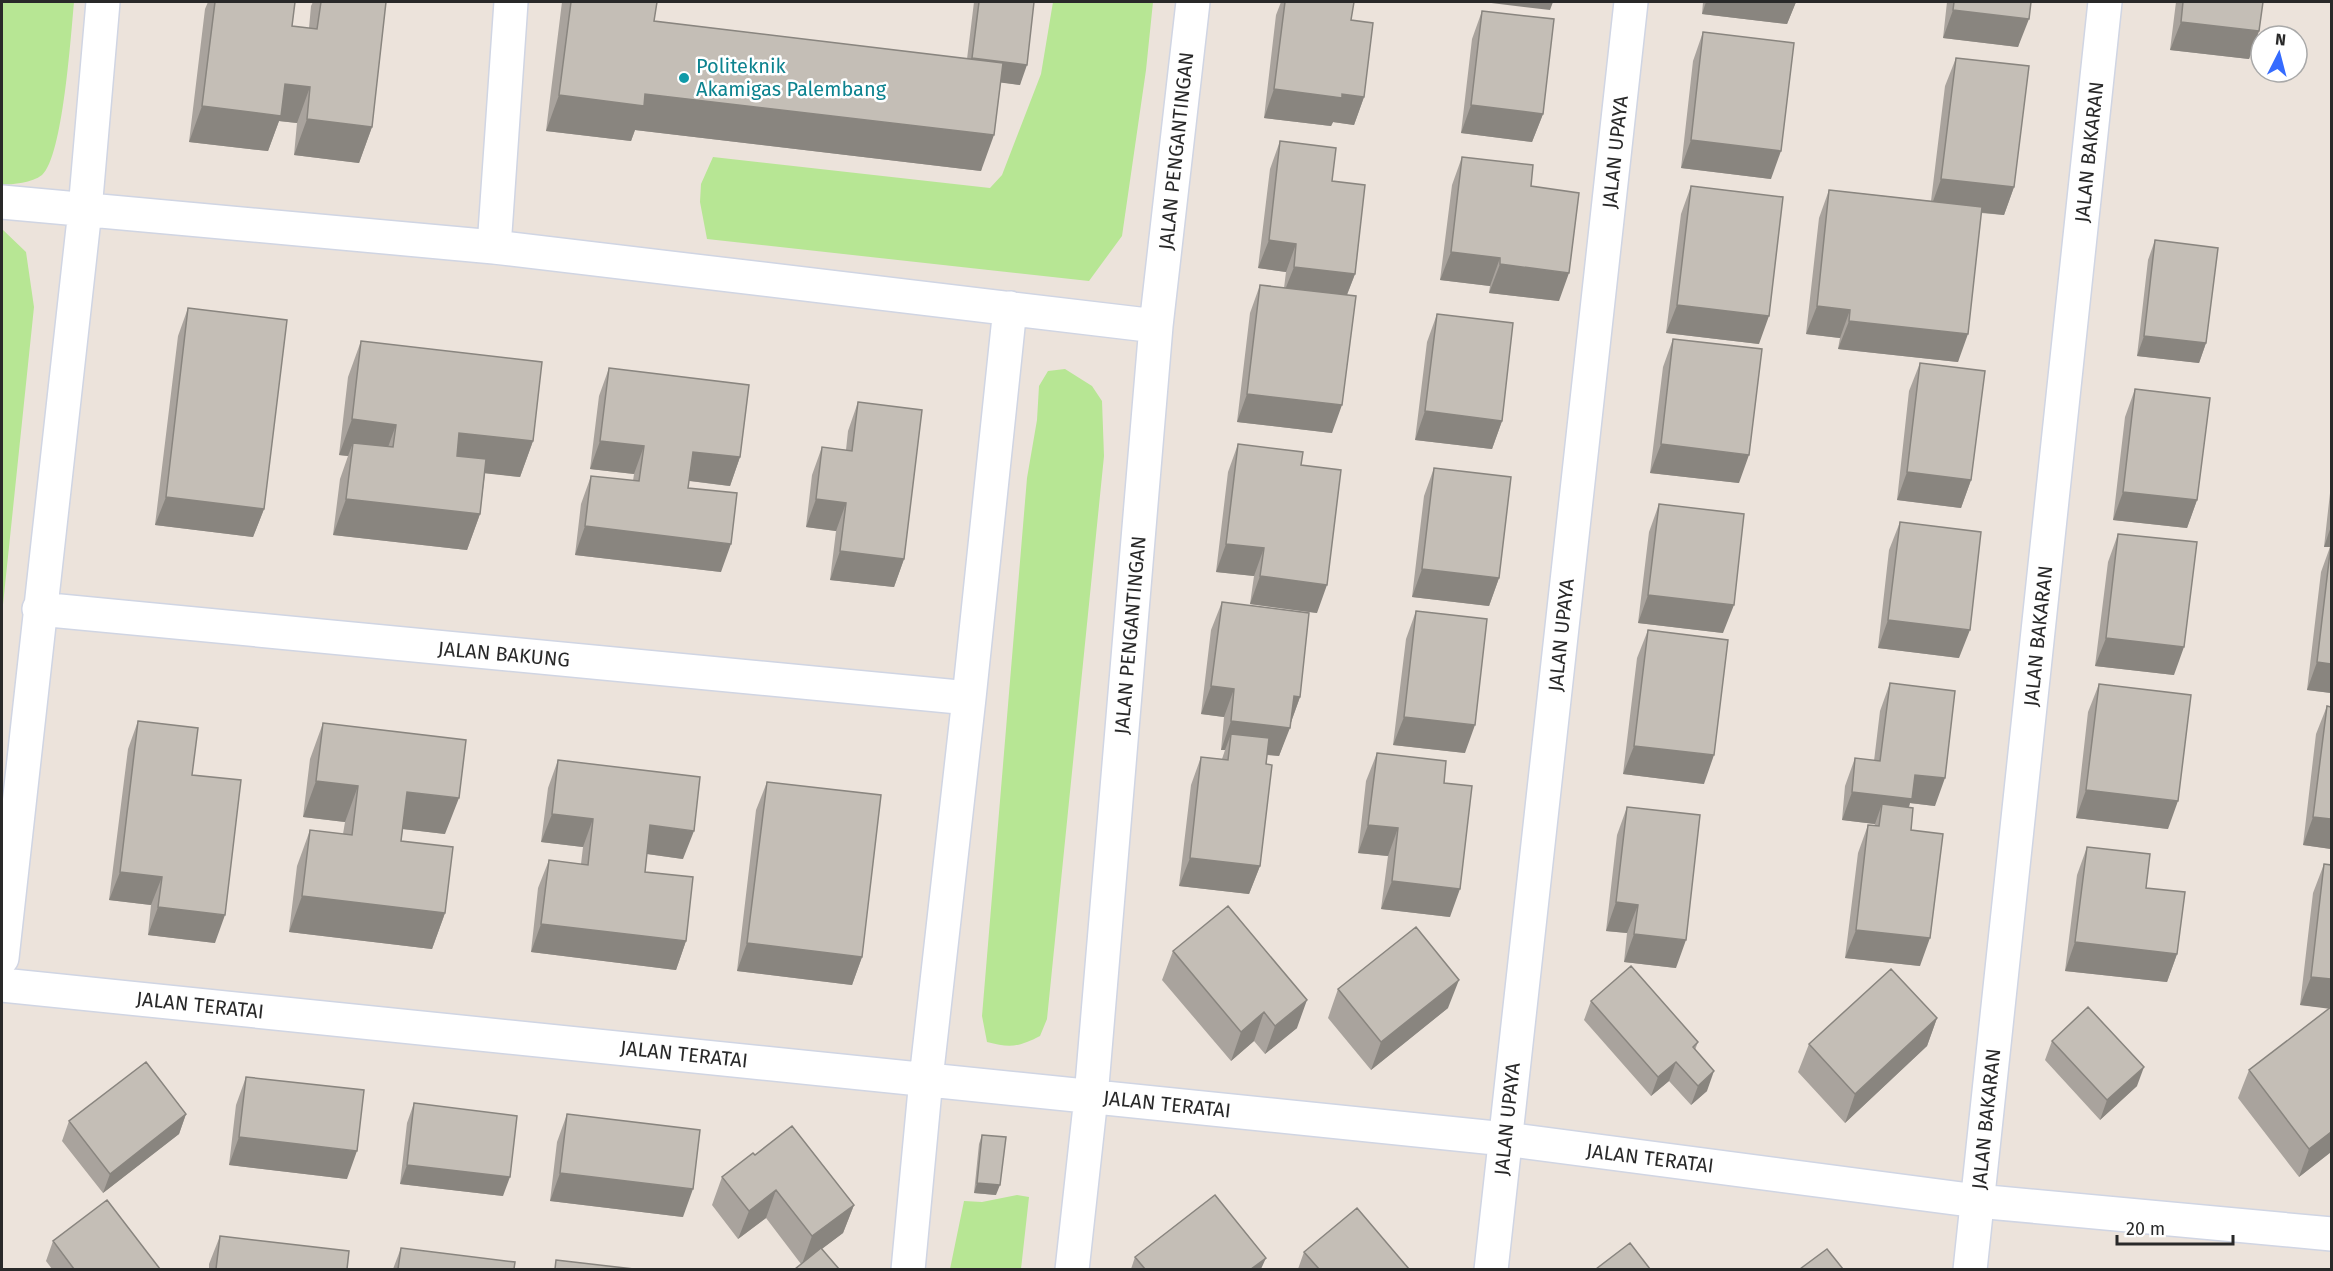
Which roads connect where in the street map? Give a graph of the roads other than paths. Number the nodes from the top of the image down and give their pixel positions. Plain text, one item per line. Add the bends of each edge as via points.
1 (103, 2) edge
2 (512, 2) edge
3 (1193, 2) edge
4 (1631, 2) edge
5 (2105, 2) edge
6 (2, 202) edge
7 (84, 210) junction
8 (494, 247) junction
9 (1010, 308) junction
10 (1156, 326) junction
11 (39, 609) junction
12 (969, 698) junction
13 (2, 958) edge
14 (2, 985) edge
15 (926, 1079) junction
16 (1091, 1097) junction
17 (1505, 1139) junction
18 (1977, 1201) junction
19 (2331, 1234) edge
20 (908, 1269) edge
21 (1072, 1269) edge
22 (1491, 1269) edge
23 (1970, 1269) edge

1 - 7 street
2 - 8 street
3 - 10 street, JALAN PENGANTINGAN
4 - 17 street, JALAN UPAYA
5 - 18 street, JALAN BAKARAN
6 - 7 street
7 - 8 street
7 - 11 street
8 - 9 street
9 - 10 street
9 - 12 street
10 - 16 street, JALAN PENGANTINGAN
11 - 12 street, JALAN BAKUNG
11 - 13 street
12 - 15 street
14 - 15 street, JALAN TERATAI
15 - 16 street, JALAN TERATAI
15 - 20 street
16 - 17 street, JALAN TERATAI
16 - 21 street, JALAN PENGANTINGAN
17 - 18 street, JALAN TERATAI
17 - 22 street, JALAN UPAYA
18 - 19 street, JALAN TERATAI
18 - 23 street, JALAN BAKARAN

